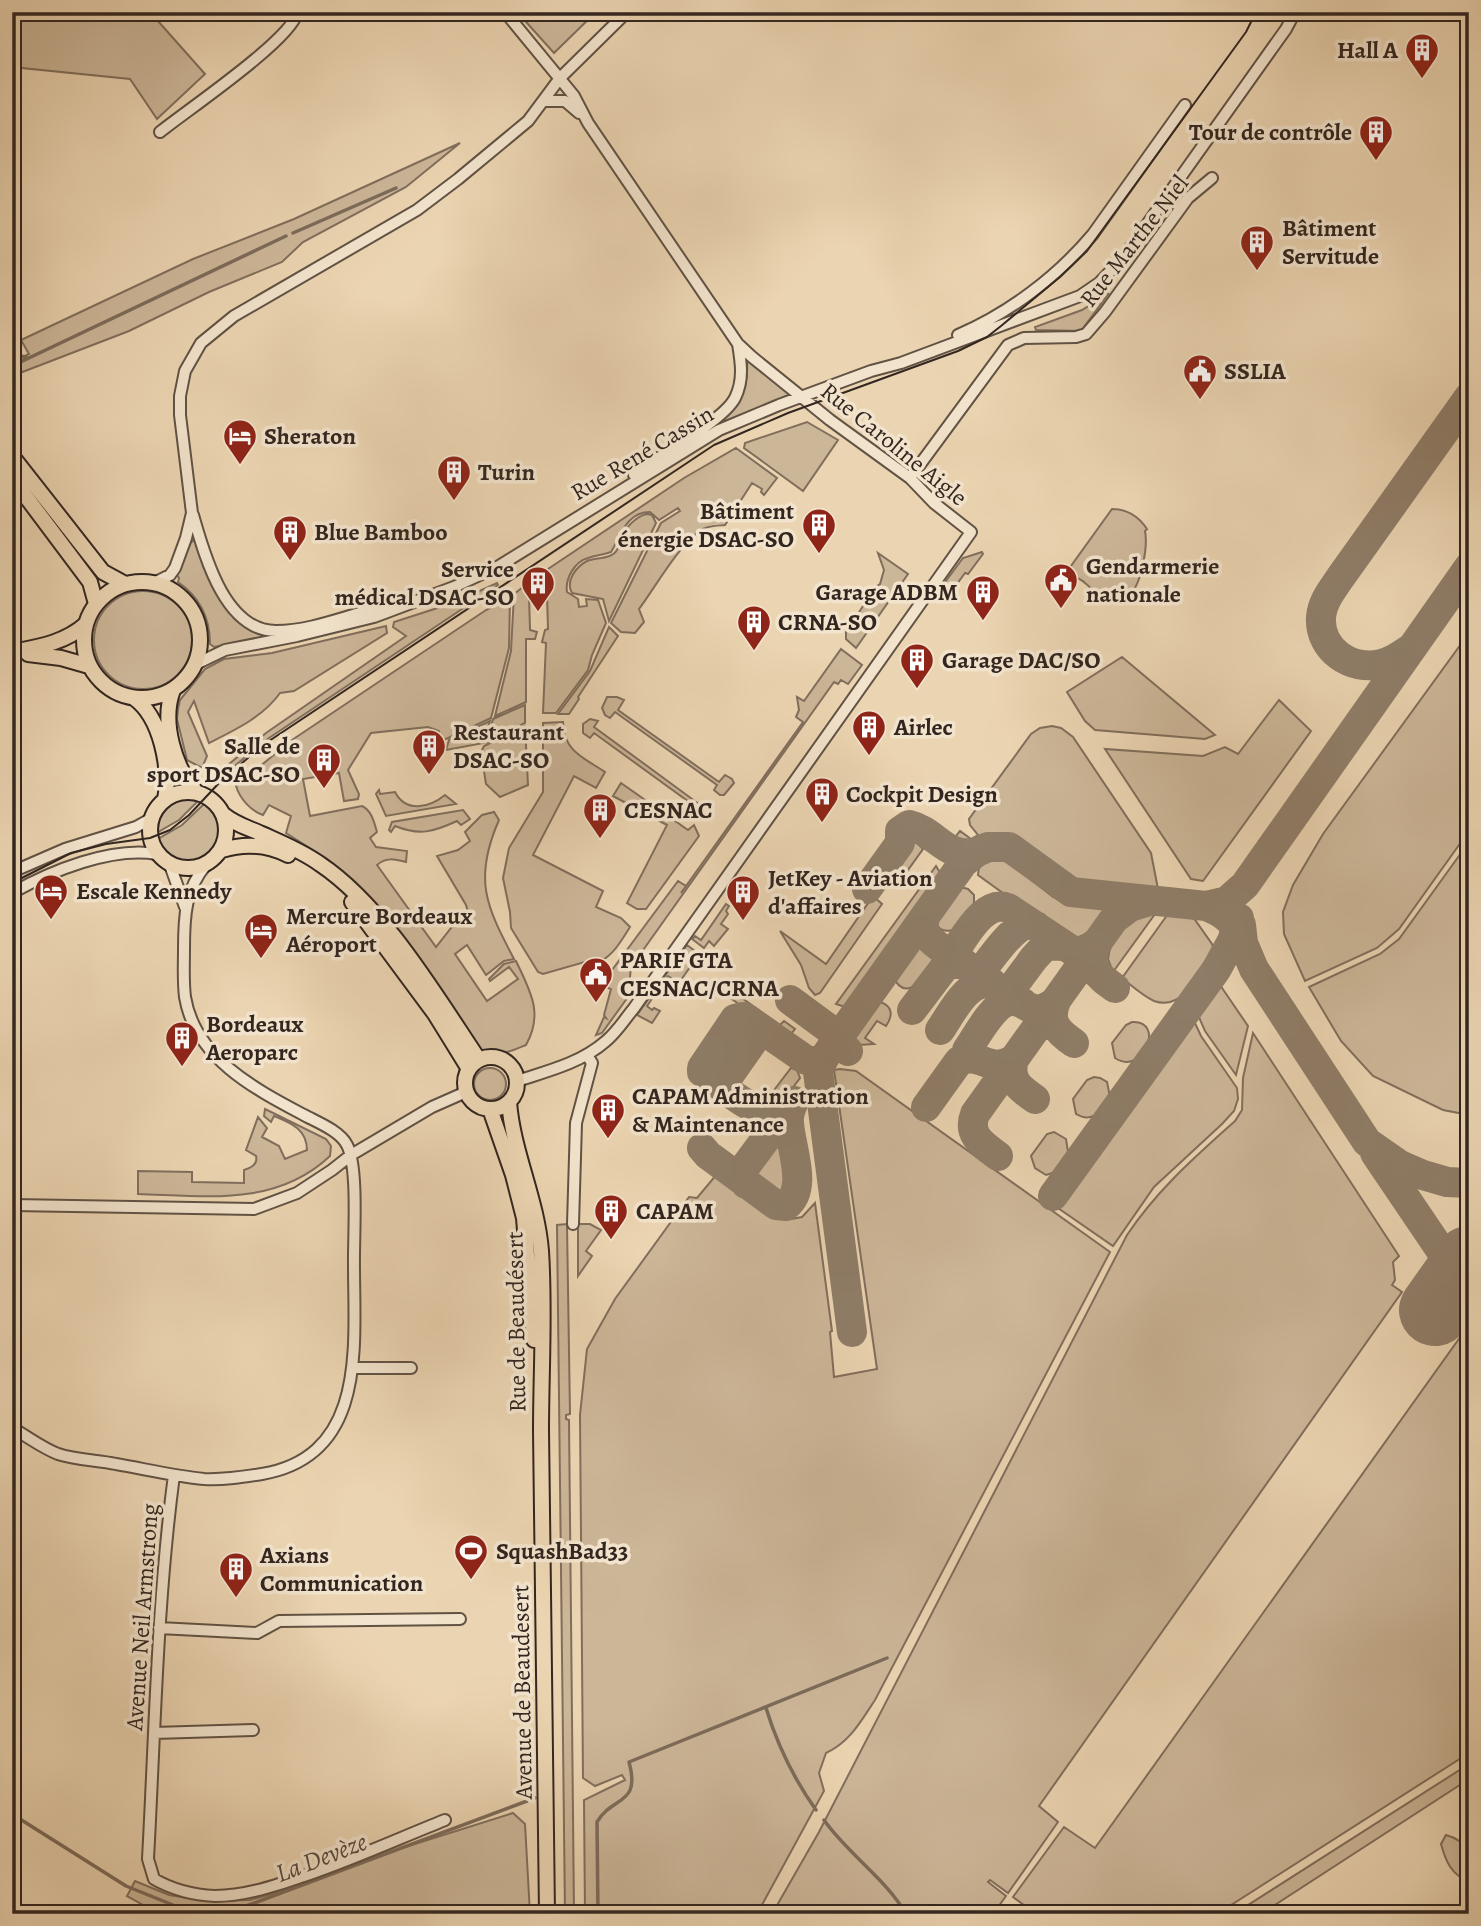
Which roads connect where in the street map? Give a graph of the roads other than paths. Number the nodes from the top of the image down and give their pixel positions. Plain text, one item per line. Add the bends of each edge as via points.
1 (505, 12) edge
2 (627, 12) edge
3 (1295, 12) edge
4 (299, 13) edge
5 (560, 78) junction
6 (545, 101) junction
7 (1185, 105) dead end
8 (586, 119) junction
9 (160, 132) dead end
10 (1212, 178) dead end
11 (738, 344) junction
12 (871, 372) junction
13 (802, 397) junction
14 (12, 456) edge
15 (12, 462) edge
16 (12, 478) edge
17 (911, 478) junction
18 (37, 487) junction
19 (605, 499) junction
20 (192, 513) junction
21 (154, 583) junction
22 (125, 584) junction
23 (418, 601) junction
24 (96, 604) junction
25 (86, 624) junction
26 (12, 652) edge
27 (196, 664) junction
28 (89, 666) junction
29 (173, 690) junction
30 (134, 698) junction
31 (197, 793) junction
32 (165, 800) junction
33 (224, 815) junction
34 (152, 818) junction
35 (222, 850) junction
36 (157, 853) junction
37 (170, 865) junction
38 (206, 865) junction
39 (12, 872) edge
40 (12, 893) edge
41 (185, 907) junction
42 (587, 1055) junction
43 (474, 1064) junction
44 (517, 1081) junction
45 (466, 1092) junction
46 (509, 1102) junction
47 (490, 1109) junction
48 (351, 1155) junction
49 (12, 1205) edge
50 (573, 1224) dead end
51 (352, 1368) junction
52 (411, 1368) dead end
53 (12, 1428) edge
54 (541, 1429) junction
55 (174, 1475) junction
56 (460, 1619) dead end
57 (159, 1628) junction
58 (253, 1730) dead end
59 (154, 1733) junction
60 (445, 1820) dead end
61 (547, 1914) edge

1 - 5 street, Rue Caroline Aigle
2 - 5 street
3 - 12 street, Rue René Cassin via 1110,273 1070,300
4 - 9 street via 278,40
5 - 6 street
5 - 8 street, Rue Caroline Aigle
6 - 8 street via 565,101
6 - 20 street via 528,121 437,196 234,316 201,342 185,370 180,396
7 - 12 street via 1093,234 1049,278 967,332
8 - 11 street, Rue Caroline Aigle
10 - 17 street, Rue Marthe Niel via 1188,198 1086,334 1024,338 1008,345
11 - 13 street, Rue Caroline Aigle
11 - 19 street via 741,374 732,402
12 - 13 street, Rue René Cassin
13 - 17 street, Rue Caroline Aigle
13 - 19 street, Rue René Cassin via 719,430
14 - 18 main road
15 - 18 street
16 - 24 main road via 90,582
17 - 42 street, Rue Caroline Aigle via 971,532 634,1007 608,1040
18 - 22 main road via 103,572
19 - 23 street, Rue René Cassin via 492,570
20 - 21 street via 175,568
20 - 23 street via 218,588 236,611 259,627 296,629
21 - 22 main road
21 - 27 main road via 177,594 194,614 200,630
22 - 24 main road
23 - 27 street, Rue René Cassin via 338,627 225,650
24 - 25 main road
25 - 26 main road via 59,641
25 - 28 main road
26 - 28 main road
27 - 29 main road
28 - 30 main road via 107,687
29 - 30 main road via 154,698
29 - 31 main road via 167,713 169,729 178,763
30 - 32 main road via 153,716 158,731 167,775
31 - 32 main road via 174,794
31 - 33 main road via 217,804
32 - 34 main road
33 - 35 main road via 227,827
33 - 43 main road via 299,851 351,889 390,932
34 - 36 main road via 150,838
34 - 39 street
35 - 38 main road
35 - 43 main road via 239,845 265,847 328,879 369,923
36 - 37 main road
36 - 40 street via 86,862
37 - 38 main road via 182,869
37 - 41 street
38 - 41 street via 197,875
41 - 48 street via 185,996 196,1029 230,1070 322,1125 347,1143
42 - 44 street, Rue Caroline Aigle
42 - 50 street via 592,1063 573,1143
43 - 44 main road via 499,1058 508,1063
43 - 45 main road via 465,1080
44 - 46 main road, Rue de Beaudésert
45 - 47 main road via 480,1107
45 - 48 street
46 - 47 main road
46 - 54 main road, Rue de Beaudésert via 539,1231 544,1347
47 - 54 main road, Rue de Beaudésert via 524,1218
48 - 49 street via 296,1193 254,1209
48 - 51 street, Avenue Neil Armstrong
51 - 52 street
51 - 55 street, Avenue Neil Armstrong via 337,1420 325,1442 308,1458 285,1470 239,1478
53 - 55 street via 59,1454
54 - 61 main road, Avenue de Beaudesert
55 - 57 street, Avenue Neil Armstrong
56 - 57 street via 279,1621 257,1633
57 - 59 street, Avenue Neil Armstrong
58 - 59 street
59 - 60 street, Avenue Neil Armstrong via 148,1859 154,1879 187,1893 240,1894 279,1884

